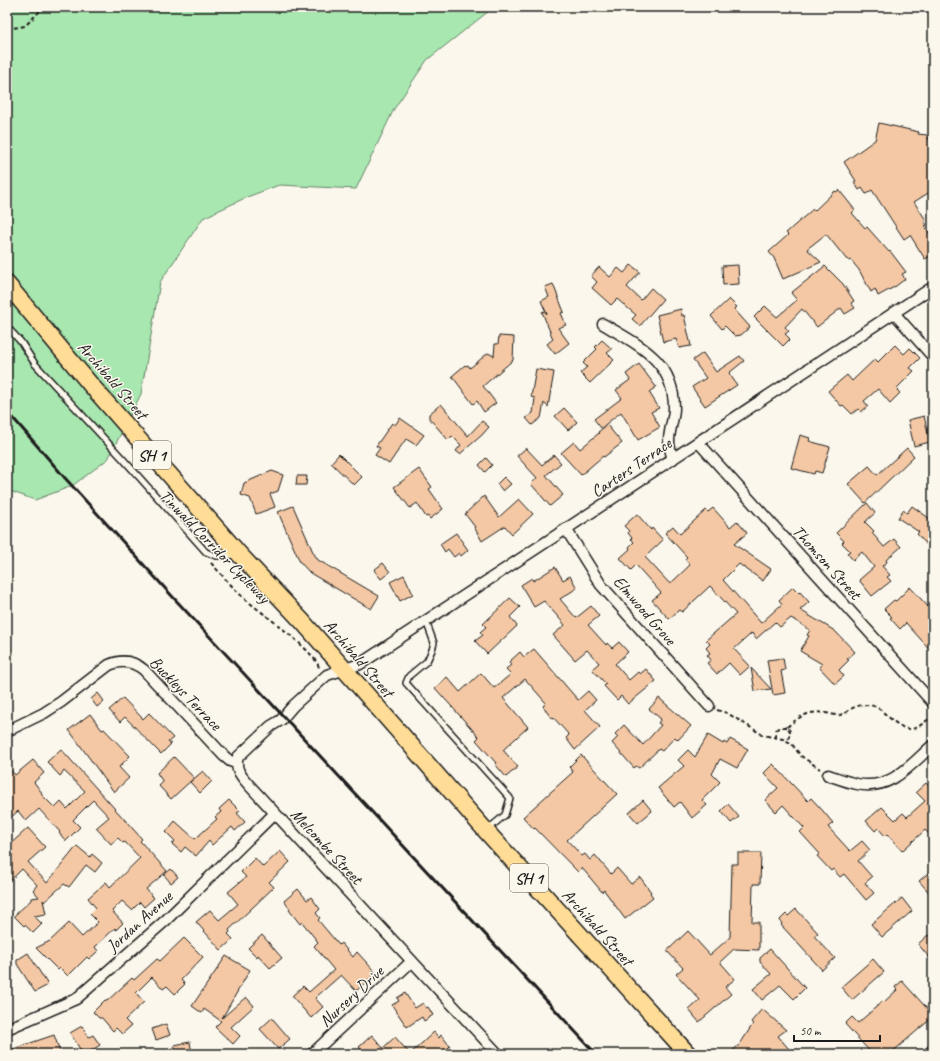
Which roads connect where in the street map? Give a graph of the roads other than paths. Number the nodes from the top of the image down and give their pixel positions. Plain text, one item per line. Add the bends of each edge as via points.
1 (7, 284) edge
2 (933, 287) edge
3 (894, 313) junction
4 (603, 324) dead end
5 (7, 327) edge
6 (933, 357) edge
7 (698, 442) junction
8 (673, 459) junction
9 (566, 529) junction
10 (240, 555) junction
11 (426, 621) junction
12 (344, 669) junction
13 (933, 704) edge
14 (709, 706) road end
15 (7, 731) edge
16 (933, 745) edge
17 (236, 763) junction
18 (828, 775) road end
19 (275, 813) junction
20 (486, 831) junction
21 (412, 961) junction
22 (7, 1029) edge
23 (933, 1050) edge
24 (312, 1054) edge
25 (498, 1054) edge
26 (688, 1054) edge
27 (928, 1054) edge

1 - 10 highway, Archibald Street / SH 1 via 90,384
2 - 3 street, Carters Terrace
3 - 6 street
3 - 7 street, Carters Terrace
4 - 8 street via 650,353 670,382 674,408 669,443
5 - 10 lane via 21,342 35,364 206,552 220,556
7 - 8 street, Carters Terrace
7 - 13 street, Thomson Street
8 - 9 street, Carters Terrace
9 - 11 street, Carters Terrace
9 - 14 street, Elmwood Grove via 601,584
10 - 12 highway, Archibald Street / SH 1
11 - 12 street, Carters Terrace via 360,664
11 - 20 lane via 434,643 432,650 427,661 409,676 406,683 510,798 505,815
12 - 17 street via 327,675 240,755
12 - 20 highway, Archibald Street / SH 1
15 - 17 street, Buckleys Terrace via 44,713 109,665 127,661 144,670 224,756
16 - 18 street via 897,777 879,785 858,784
17 - 19 street, Melcombe Street via 239,773
19 - 21 street, Melcombe Street
19 - 22 street, Jordan Avenue via 165,921 76,999
20 - 26 highway, Archibald Street / SH 1
21 - 24 street, Nursery Drive
21 - 25 street, Melcombe Street
23 - 27 street

